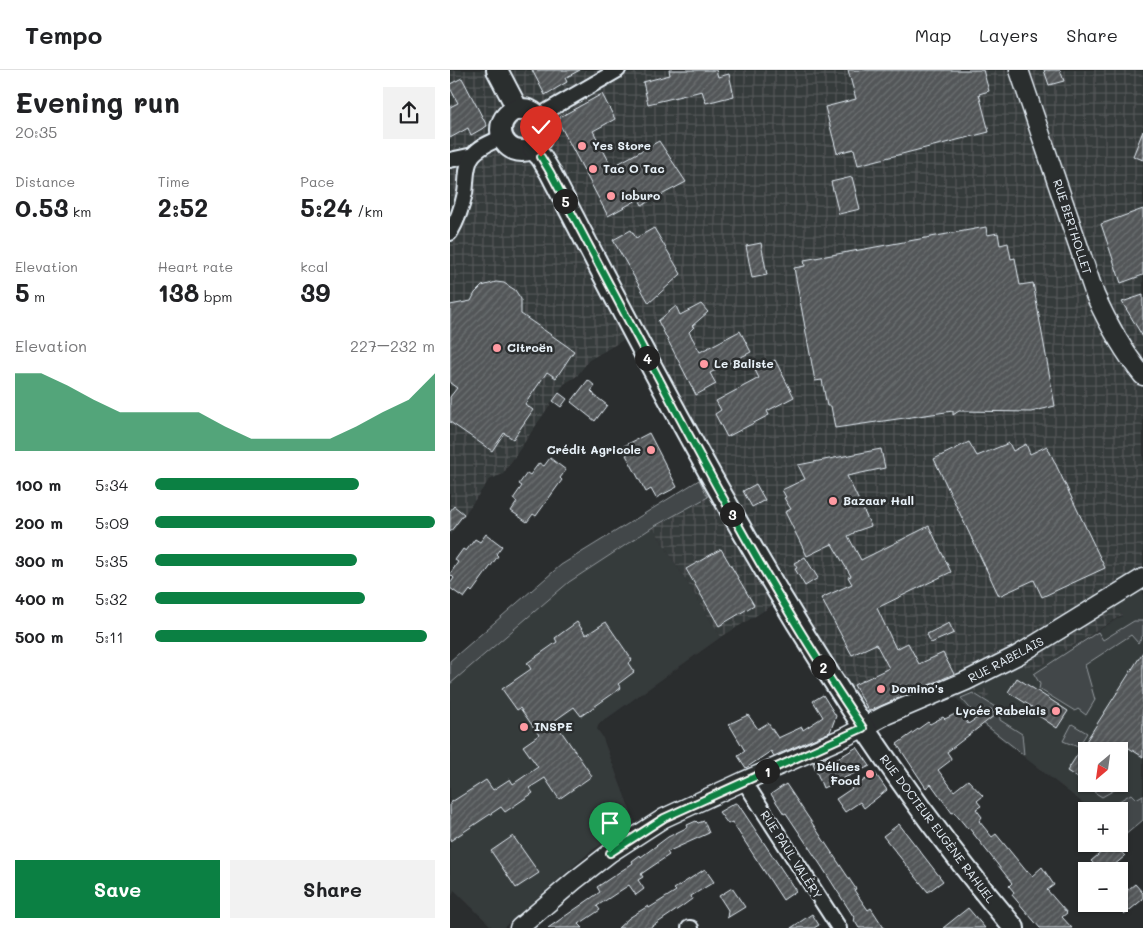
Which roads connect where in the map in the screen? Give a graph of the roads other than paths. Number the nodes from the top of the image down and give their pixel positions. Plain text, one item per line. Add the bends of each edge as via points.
1 (497, 70) edge
2 (618, 70) edge
3 (1020, 70) edge
4 (518, 110) junction
5 (539, 118) junction
6 (502, 137) junction
7 (533, 149) junction
8 (473, 155) junction
9 (450, 160) edge
10 (450, 233) edge
11 (1143, 376) edge
12 (1143, 578) edge
13 (863, 728) junction
14 (744, 781) junction
15 (519, 928) edge
16 (839, 928) edge
17 (1014, 928) edge

1 - 4 main road
2 - 5 street
3 - 11 street, RUE BERTHOLLET via 1095,295 1121,346
4 - 5 main road via 530,111
4 - 6 main road via 506,117
5 - 7 main road via 542,138
6 - 7 main road via 515,150
6 - 8 street
7 - 13 main road, RUE DOCTEUR EUGÈNE RAHUEL via 550,172 740,529
8 - 9 street
8 - 10 street via 460,212
12 - 13 street, RUE RABELAIS via 1018,655
13 - 14 street, RUE RABELAIS
13 - 17 main road, RUE DOCTEUR EUGÈNE RAHUEL via 946,843
14 - 15 street, RUE RABELAIS via 664,818 610,853
14 - 16 street, RUE PAUL VALÉRY

